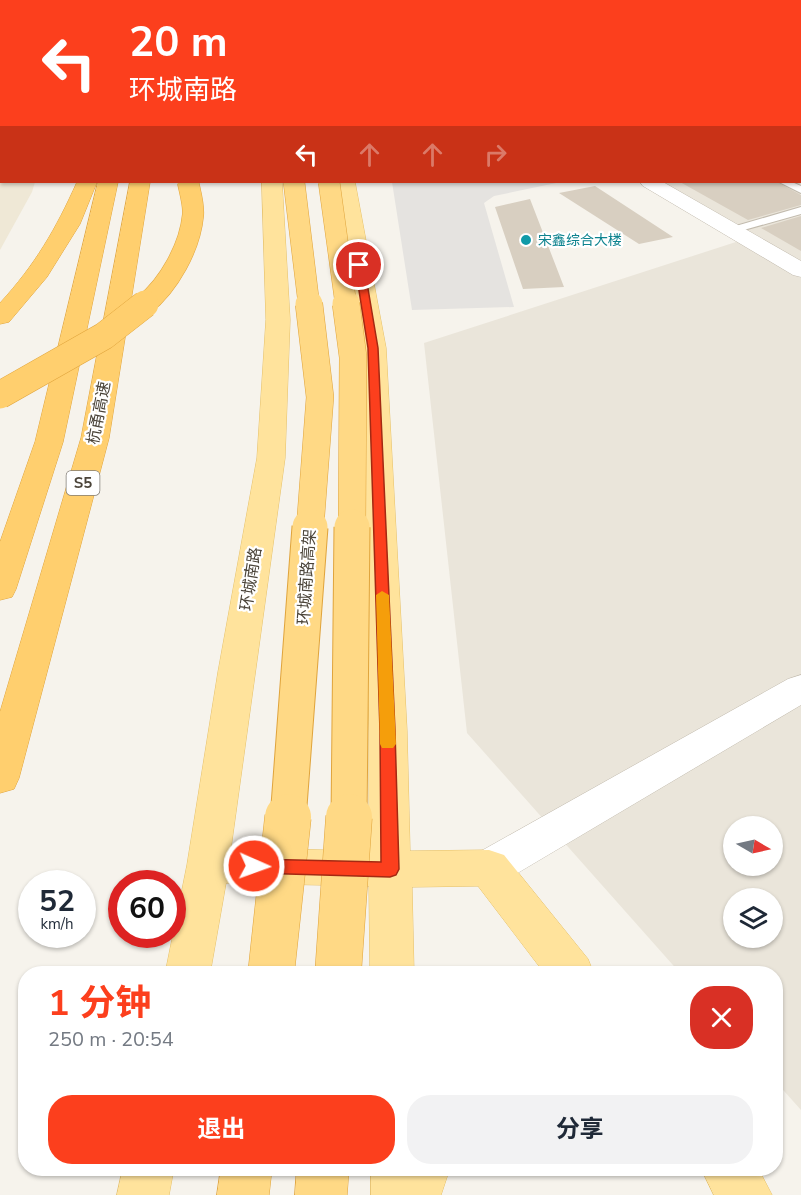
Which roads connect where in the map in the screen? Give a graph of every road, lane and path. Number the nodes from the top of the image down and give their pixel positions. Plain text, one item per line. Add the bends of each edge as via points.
1 (87, 183) edge
2 (108, 183) edge
3 (140, 183) edge
4 (188, 183) edge
5 (272, 183) edge
6 (294, 183) edge
7 (329, 183) edge
8 (345, 183) edge
9 (652, 183) edge
10 (786, 183) edge
11 (801, 190) edge
12 (801, 210) edge
13 (733, 230) junction
14 (801, 270) edge
15 (0, 317) edge
16 (0, 395) edge
17 (0, 589) edge
18 (801, 688) edge
19 (0, 778) edge
20 (208, 865) junction
21 (489, 868) junction
22 (390, 869) junction
23 (189, 966) edge
24 (272, 966) edge
25 (339, 966) edge
26 (392, 966) edge
27 (566, 966) edge
28 (147, 1176) edge
29 (246, 1176) edge
30 (322, 1176) edge
31 (397, 1176) edge
32 (421, 1176) edge
33 (732, 1176) edge
34 (143, 1195) edge
35 (243, 1195) edge
36 (321, 1195) edge
37 (397, 1195) edge
38 (415, 1195) edge
39 (747, 1195) edge

1 - 15 highway via 69,224 36,276
2 - 17 highway via 49,442
3 - 19 highway, 杭甬高速 / S5 via 95,438
4 - 16 highway, bridge via 193,214 185,249 155,296 104,336
5 - 20 main road, 环城南路 via 278,321 271,458
6 - 24 highway, 环城南路高架, bridge via 320,397 289,808
7 - 25 highway, bridge via 353,357 350,818
8 - 22 main road via 373,348
9 - 13 street
10 - 11 lane
12 - 13 lane
13 - 14 street
18 - 21 street
20 - 22 main road
20 - 23 main road, 环城南路
21 - 22 main road
21 - 27 main road
22 - 26 main road
28 - 34 main road
29 - 35 highway
30 - 36 highway
31 - 37 main road
32 - 38 main road
33 - 39 main road

